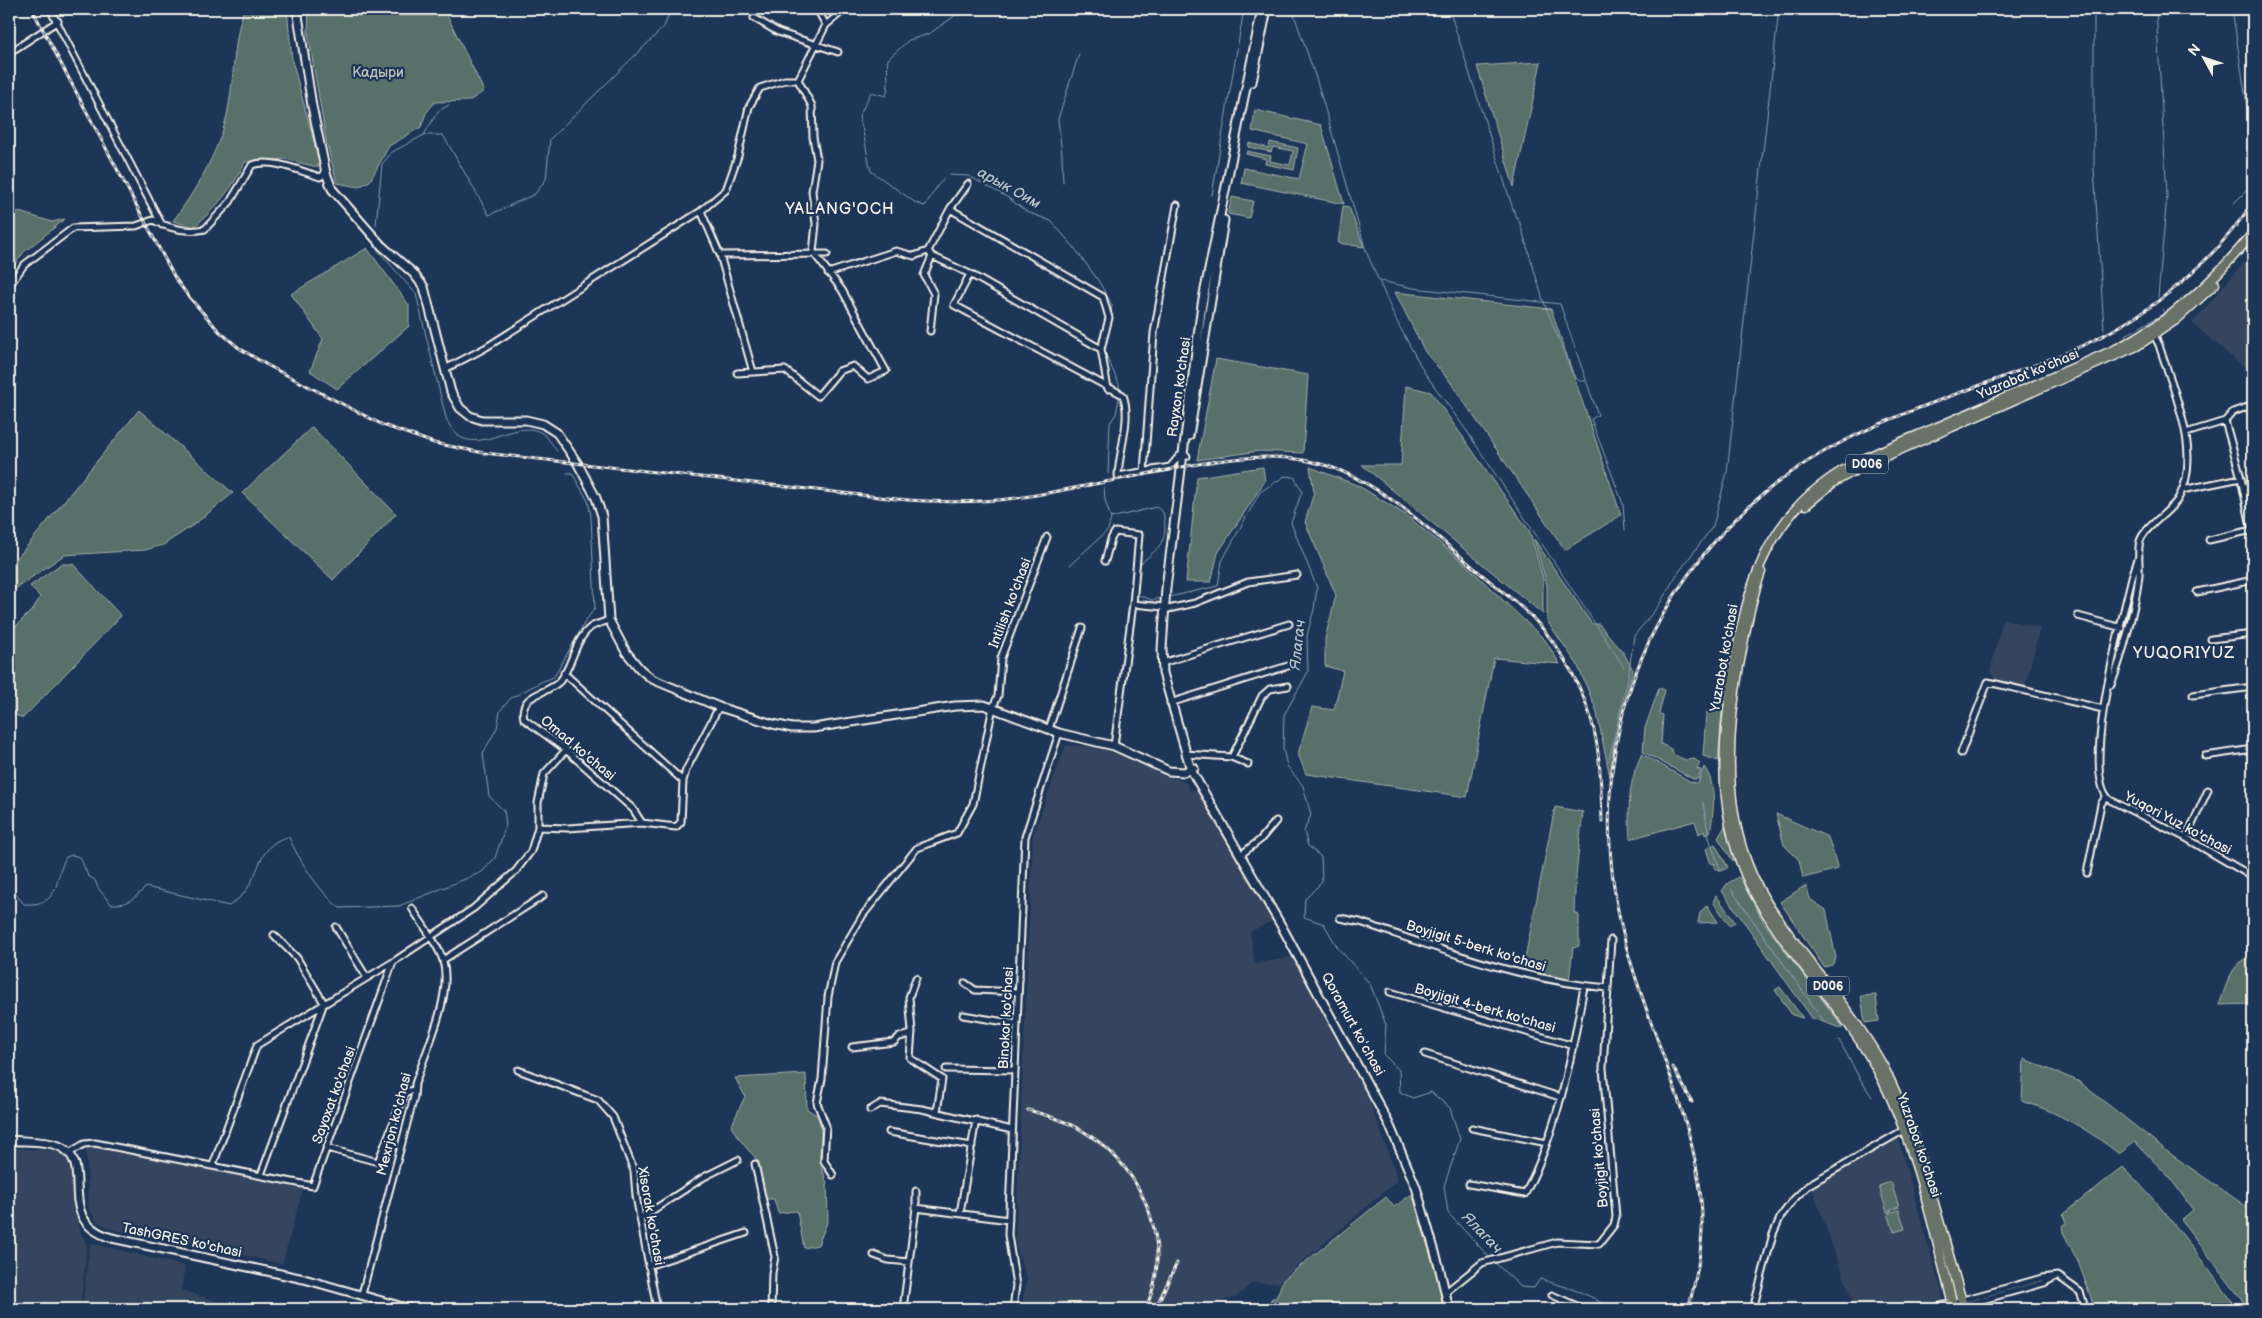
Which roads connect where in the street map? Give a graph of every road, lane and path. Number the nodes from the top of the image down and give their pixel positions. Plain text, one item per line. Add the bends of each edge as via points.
1 (50, 9) edge
2 (297, 9) edge
3 (817, 9) edge
4 (845, 9) edge
5 (1262, 9) edge
6 (1267, 9) edge
7 (754, 18) dead end
8 (58, 21) junction
9 (826, 25) junction
10 (816, 46) junction
11 (9, 52) edge
12 (838, 52) dead end
13 (798, 80) junction
14 (326, 173) junction
15 (968, 184) dead end
16 (1177, 206) dead end
17 (950, 209) junction
18 (701, 211) junction
19 (162, 225) junction
20 (2253, 233) edge
21 (2253, 240) edge
22 (928, 251) junction
23 (813, 252) junction
24 (827, 254) dead end
25 (720, 255) junction
26 (932, 256) junction
27 (828, 273) junction
28 (970, 274) junction
29 (9, 286) edge
30 (930, 331) dead end
31 (2153, 333) junction
32 (1102, 350) junction
33 (445, 369) junction
34 (753, 372) junction
35 (737, 373) dead end
36 (1110, 389) junction
37 (2253, 405) edge
38 (2225, 421) junction
39 (2186, 432) junction
40 (1184, 456) junction
41 (1144, 472) junction
42 (2241, 478) junction
43 (2253, 485) edge
44 (2243, 488) junction
45 (2182, 490) junction
46 (2252, 530) junction
47 (1047, 537) dead end
48 (2253, 537) edge
49 (2209, 540) dead end
50 (2139, 556) junction
51 (1105, 561) dead end
52 (1297, 575) dead end
53 (2253, 580) edge
54 (2196, 592) dead end
55 (1132, 604) junction
56 (1166, 607) junction
57 (2078, 616) dead end
58 (609, 620) junction
59 (1289, 624) dead end
60 (1082, 628) dead end
61 (2120, 628) junction
62 (2127, 629) junction
63 (2253, 634) edge
64 (2211, 639) dead end
65 (1164, 662) junction
66 (1291, 665) dead end
67 (564, 673) junction
68 (1288, 686) dead end
69 (2253, 687) edge
70 (2108, 693) junction
71 (2193, 695) dead end
72 (1172, 703) junction
73 (719, 707) junction
74 (993, 707) junction
75 (2103, 710) junction
76 (1049, 729) junction
77 (1059, 733) junction
78 (1114, 746) junction
79 (2253, 749) edge
80 (566, 750) junction
81 (1960, 753) dead end
82 (1186, 754) junction
83 (2205, 756) dead end
84 (1232, 757) junction
85 (1248, 764) dead end
86 (1192, 769) junction
87 (683, 782) junction
88 (2208, 790) dead end
89 (2106, 797) junction
90 (1276, 821) dead end
91 (642, 823) junction
92 (538, 827) junction
93 (2186, 838) junction
94 (1243, 853) junction
95 (2087, 873) dead end
96 (2253, 877) edge
97 (544, 896) dead end
98 (412, 908) dead end
99 (1340, 918) dead end
100 (1284, 926) junction
101 (336, 927) dead end
102 (274, 935) dead end
103 (430, 937) junction
104 (1611, 940) dead end
105 (443, 960) junction
106 (393, 962) junction
107 (366, 978) junction
108 (916, 978) dead end
109 (964, 983) dead end
110 (1584, 986) junction
111 (1608, 988) junction
112 (1018, 992) junction
113 (1390, 992) dead end
114 (324, 1003) junction
115 (963, 1015) dead end
116 (1017, 1024) junction
117 (1857, 1031) junction
118 (912, 1034) junction
119 (1574, 1046) junction
120 (852, 1047) dead end
121 (1425, 1054) dead end
122 (946, 1069) dead end
123 (518, 1070) dead end
124 (1015, 1070) junction
125 (414, 1089) junction
126 (1560, 1097) junction
127 (870, 1110) dead end
128 (937, 1112) junction
129 (976, 1120) junction
130 (1472, 1128) dead end
131 (1012, 1130) junction
132 (1904, 1130) junction
133 (889, 1132) dead end
134 (9, 1140) edge
135 (1547, 1143) junction
136 (972, 1146) junction
137 (327, 1148) junction
138 (69, 1153) junction
139 (738, 1160) dead end
140 (755, 1164) dead end
141 (213, 1165) junction
142 (261, 1175) junction
143 (833, 1175) dead end
144 (1469, 1184) dead end
145 (916, 1191) dead end
146 (916, 1208) junction
147 (960, 1213) junction
148 (640, 1218) junction
149 (1009, 1220) junction
150 (746, 1234) dead end
151 (874, 1255) dead end
152 (909, 1262) junction
153 (648, 1266) junction
154 (1448, 1292) junction
155 (362, 1294) junction
156 (1552, 1295) dead end
157 (1963, 1305) edge
158 (1954, 1306) edge
159 (410, 1309) edge
160 (657, 1309) edge
161 (771, 1309) edge
162 (865, 1309) edge
163 (890, 1309) edge
164 (903, 1309) edge
165 (1013, 1309) edge
166 (1451, 1309) edge
167 (1584, 1309) edge
168 (1753, 1309) edge
169 (1930, 1309) edge
170 (2086, 1309) edge

1 - 8 street
2 - 14 main road
3 - 9 street
4 - 9 street
5 - 40 main road, Rayxon ko'chasi via 1202,304
6 - 40 main road, Rayxon ko'chasi via 1225,210
7 - 10 street via 778,32
8 - 11 street
8 - 19 street
9 - 10 street
10 - 12 street
10 - 13 street
13 - 18 street via 785,80 760,88 749,107 726,190
13 - 23 street via 812,106 817,160 812,190 816,224
14 - 19 street via 320,177 291,168 255,164 230,202 205,228 183,230
14 - 33 main road via 338,199 421,283 427,295
15 - 17 street
16 - 41 street via 1154,333
17 - 22 street
17 - 32 street via 1103,297 1108,318
18 - 25 street
18 - 33 street via 485,348
19 - 29 street via 153,220 136,226 73,228 24,265
20 - 31 main road, Yuzrabot ko'chasi / D006 via 2210,283
21 - 31 main road, Yuzrabot ko'chasi / D006 via 2203,297
22 - 26 street
22 - 27 street via 914,256 896,252
23 - 24 street
23 - 25 street
23 - 27 street
25 - 34 street
26 - 28 street
26 - 30 street via 924,275 934,294
27 - 34 street via 842,290 886,371 868,379 853,366 839,371 818,396 785,370
28 - 32 street
28 - 36 street via 954,305
31 - 39 street, Yuqori Yuz ko'chasi
31 - 117 main road, Yuzrabot ko'chasi / D006 via 2085,366 1842,471 1810,494 1778,530 1760,562 1746,600 1725,724 1724,790 1731,829 1745,864 1774,914
32 - 36 street
33 - 58 main road via 453,397 470,416 488,421 538,422 553,430 563,442 586,478 602,516
34 - 35 street
36 - 41 street via 1123,395 1128,408 1118,476
37 - 38 street via 2233,412
38 - 39 street
38 - 42 street
39 - 45 street, Yuqori Yuz ko'chasi via 2189,464
40 - 41 street via 1176,458 1170,467
40 - 56 main road, Rayxon ko'chasi
42 - 44 street
42 - 45 street
43 - 44 street
44 - 46 street
45 - 50 street, Yuqori Yuz ko'chasi via 2175,503 2140,540
46 - 48 street
46 - 49 street
47 - 74 street, Intilish ko'chasi via 1001,658 998,696
50 - 61 street, Yuqori Yuz ko'chasi
50 - 62 street, Yuqori Yuz ko'chasi via 2139,575
51 - 55 street via 1115,532 1139,534
52 - 56 street via 1248,582 1222,594
53 - 54 street
55 - 56 street
55 - 78 street
56 - 65 main road, Rayxon ko'chasi
57 - 61 street
58 - 67 street, Omad ko'chasi via 592,627 581,639
58 - 73 main road via 626,652 646,674
59 - 65 street
60 - 76 street
61 - 62 street
61 - 70 street, Yuqori Yuz ko'chasi
62 - 70 street, Yuqori Yuz ko'chasi
63 - 64 street
65 - 72 main road, Rayxon ko'chasi
66 - 72 street
67 - 80 street, Omad ko'chasi via 560,680 536,695 522,710 524,719
67 - 87 street
68 - 84 street via 1270,690 1262,696
69 - 71 street
70 - 75 street, Yuqori Yuz ko'chasi
72 - 82 main road, Rayxon ko'chasi
73 - 74 main road via 773,724 808,729 955,706 979,704
73 - 87 street
74 - 76 main road
74 - 143 street, Intilish ko'chasi via 973,804 956,833 917,848 862,915 835,962 817,1102 826,1126 824,1161
75 - 81 street via 1988,682
75 - 89 street, Yuqori Yuz ko'chasi via 2098,756
76 - 77 main road
77 - 78 main road
77 - 112 street, Binokor ko'chasi via 1025,837
78 - 86 main road via 1169,771
79 - 83 street
80 - 91 street, Omad ko'chasi via 633,809
80 - 92 street via 544,774 538,803
82 - 84 street
82 - 86 main road, Rayxon ko'chasi
84 - 85 street
86 - 94 main road, Qoramurt koʻchasi
86 - 100 main road, Qoramurt koʻchasi
87 - 91 street via 681,822 676,827
88 - 93 street
89 - 93 street, Yuqori Yuz ko'chasi
89 - 95 street via 2101,804
90 - 94 street via 1260,840
91 - 92 street
92 - 103 street via 531,851 516,871 474,908
93 - 96 street, Yuqori Yuz ko'chasi
94 - 100 main road, Qoramurt koʻchasi
97 - 105 street
98 - 103 street, Mexrjon ko'chasi
99 - 110 street, Boyjigit 5-berk ko'chasi via 1519,972
100 - 154 main road, Qoramurt koʻchasi via 1399,1138 1419,1187
101 - 107 street
102 - 114 street via 297,958
103 - 105 street, Mexrjon ko'chasi
103 - 106 street
104 - 111 street
105 - 125 street, Mexrjon ko'chasi via 445,982 441,1007
106 - 107 street
106 - 137 street, Sayoxat ko'chasi
107 - 114 street
108 - 118 street via 909,997
109 - 112 street via 976,990
110 - 111 street, Boyjigit 5-berk ko'chasi
110 - 119 street
111 - 154 street, Boyjigit ko'chasi via 1603,1068 1616,1217 1614,1225 1599,1244 1557,1242 1482,1263
112 - 116 street, Binokor ko'chasi
113 - 119 street, Boyjigit 4-berk ko'chasi
114 - 141 street via 257,1045
114 - 142 street
115 - 116 street
116 - 124 street, Binokor ko'chasi
117 - 132 main road, Yuzrabot ko'chasi / D006
117 - 157 main road, Yuzrabot ko'chasi / D006 via 1890,1079 1907,1120
118 - 120 street via 899,1037 894,1042
118 - 128 street via 910,1058 942,1079
119 - 126 street
121 - 126 street
122 - 124 street
123 - 148 street, Xisorak ko'chasi via 598,1100 613,1117 634,1171
124 - 131 street, Binokor ko'chasi
125 - 137 street via 404,1094 378,1162
125 - 155 street, Mexrjon ko'chasi
126 - 135 street
127 - 128 street via 880,1104
128 - 129 street
129 - 131 street
129 - 136 street
130 - 135 street
131 - 149 street, Binokor ko'chasi
132 - 158 main road, Yuzrabot ko'chasi / D006
132 - 168 street via 1810,1184 1794,1198 1775,1230
133 - 136 street
134 - 138 main road via 52,1144
135 - 144 street via 1525,1194
136 - 147 street
137 - 142 street, Sayoxat ko'chasi via 313,1186
138 - 141 street, Sayoxat ko'chasi via 84,1144 95,1143
138 - 155 main road, TashGRES ko'chasi via 76,1168 81,1216 99,1234
139 - 148 street via 704,1177
140 - 161 street via 775,1257
141 - 142 street, Sayoxat ko'chasi
145 - 146 street
146 - 147 street
146 - 152 street
147 - 149 street
148 - 153 street, Xisorak ko'chasi
149 - 165 street, Binokor ko'chasi via 1016,1286
150 - 153 street
151 - 152 street
152 - 164 street
153 - 160 street, Xisorak ko'chasi
154 - 166 main road, Qoramurt koʻchasi
155 - 159 main road, TashGRES ko'chasi
156 - 167 street
157 - 158 street
157 - 170 street via 2044,1283 2058,1276 2080,1292
158 - 169 street
162 - 163 street

